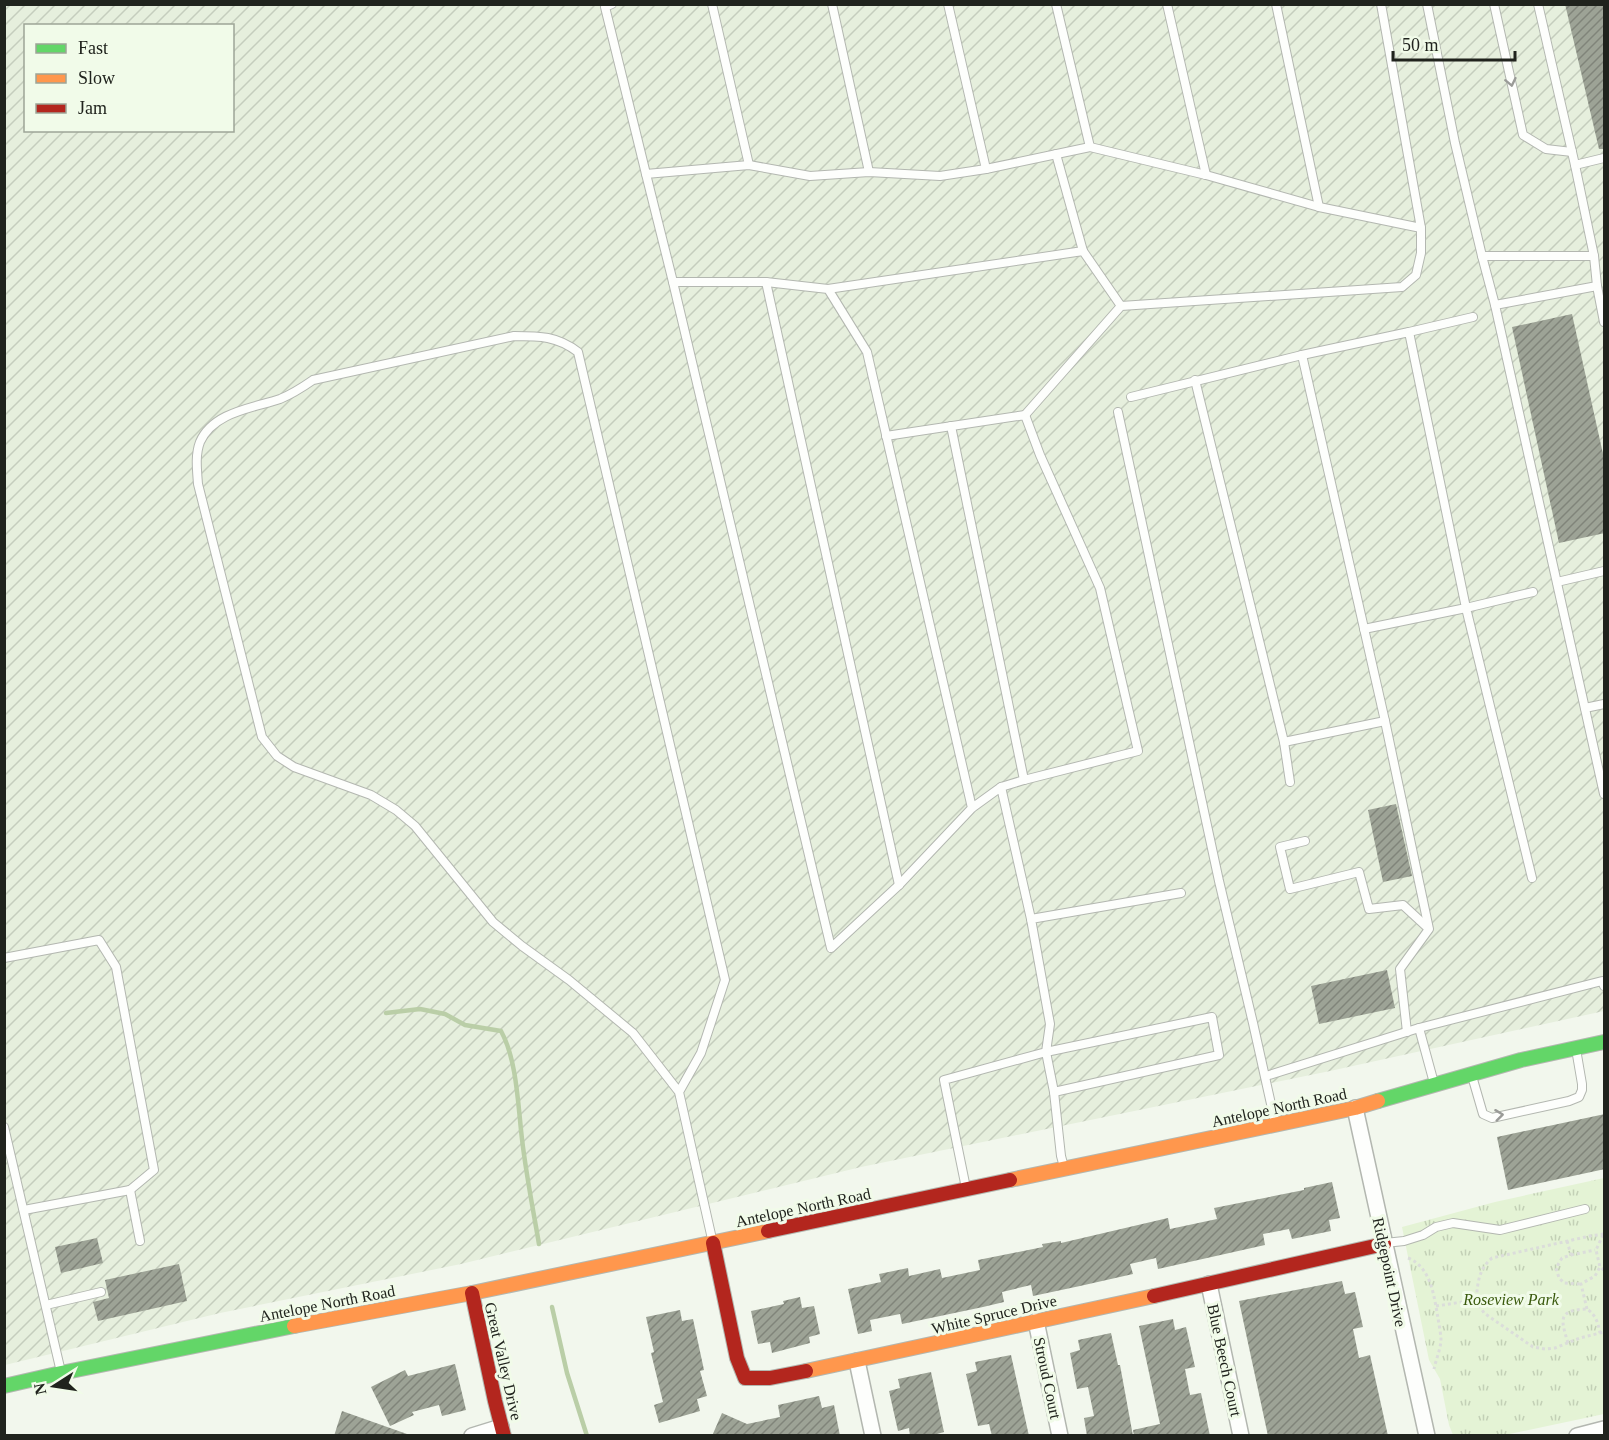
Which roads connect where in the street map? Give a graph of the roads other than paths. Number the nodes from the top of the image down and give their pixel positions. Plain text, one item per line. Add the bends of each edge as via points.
1 (712, 4) edge
2 (832, 4) edge
3 (948, 4) edge
4 (1056, 4) edge
5 (1167, 4) edge
6 (1275, 4) edge
7 (1381, 4) edge
8 (1427, 4) edge
9 (1494, 4) edge
10 (1538, 4) edge
11 (607, 5) edge
12 (1090, 147) junction
13 (1572, 152) junction
14 (1056, 154) junction
15 (1605, 158) edge
16 (749, 165) junction
17 (1575, 165) junction
18 (986, 169) junction
19 (869, 172) junction
20 (646, 174) junction
21 (1206, 175) junction
22 (1319, 207) junction
23 (1421, 228) junction
24 (1083, 251) junction
25 (1482, 256) junction
26 (1594, 256) junction
27 (673, 282) junction
28 (766, 282) junction
29 (1597, 286) junction
30 (828, 289) junction
31 (1495, 305) junction
32 (1121, 306) junction
33 (1473, 317) dead end
34 (1605, 322) edge
35 (1408, 332) junction
36 (1302, 355) junction
37 (1195, 380) junction
38 (1131, 397) dead end
39 (1118, 412) dead end
40 (1026, 415) junction
41 (951, 426) junction
42 (886, 436) junction
43 (1605, 571) edge
44 (1557, 582) junction
45 (1533, 592) dead end
46 (1466, 608) junction
47 (1364, 629) junction
48 (1605, 704) edge
49 (1585, 708) junction
50 (1385, 722) junction
51 (1284, 742) junction
52 (1024, 780) junction
53 (1290, 782) dead end
54 (1000, 787) junction
55 (1605, 794) edge
56 (972, 808) junction
57 (1305, 841) dead end
58 (1532, 878) dead end
59 (899, 885) junction
60 (1181, 893) dead end
61 (1031, 919) junction
62 (1429, 929) junction
63 (4, 958) edge
64 (1605, 986) edge
65 (1419, 1028) junction
66 (1407, 1032) junction
67 (1605, 1042) edge
68 (1575, 1048) junction
69 (1046, 1052) junction
70 (1472, 1074) junction
71 (1266, 1076) junction
72 (1434, 1085) junction
73 (679, 1092) junction
74 (1053, 1092) junction
75 (1355, 1107) junction
76 (1276, 1124) junction
77 (4, 1127) edge
78 (1065, 1169) junction
79 (130, 1190) junction
80 (966, 1190) junction
81 (24, 1209) junction
82 (1585, 1209) dead end
83 (140, 1241) dead end
84 (713, 1243) junction
85 (1384, 1244) junction
86 (1209, 1284) junction
87 (101, 1292) dead end
88 (472, 1293) junction
89 (45, 1305) junction
90 (1035, 1321) junction
91 (857, 1361) junction
92 (61, 1373) junction
93 (4, 1386) edge
94 (1605, 1429) edge
95 (503, 1431) edge
96 (472, 1436) edge
97 (873, 1436) edge
98 (1060, 1436) edge
99 (1241, 1436) edge
100 (1427, 1436) edge
101 (1577, 1436) edge

1 - 16 lane
2 - 19 lane
3 - 18 lane
4 - 12 lane
5 - 21 lane
6 - 22 lane
7 - 23 lane
8 - 25 lane
9 -> 13 lane via 1523,135 1546,149
10 - 13 lane
11 - 20 lane
12 - 14 lane
12 - 21 lane
13 - 17 lane
14 - 18 lane
14 - 24 lane
15 - 17 lane
16 - 19 lane via 810,176
16 - 20 lane
17 - 26 lane
18 - 19 lane via 940,176
20 - 27 lane
21 - 22 lane
22 - 23 lane
23 - 32 lane via 1416,275 1401,287
24 - 30 lane
24 - 32 lane
25 - 26 lane
25 - 31 lane
26 - 29 lane
27 - 28 lane
27 - 59 lane via 831,948
28 - 30 lane
28 - 59 lane
29 - 31 lane
29 - 34 lane
30 - 42 lane via 867,352
31 - 44 lane
32 - 40 lane
33 - 35 lane
35 - 36 lane
35 - 46 lane
36 - 37 lane
36 - 47 lane
37 - 38 lane
37 - 51 lane
39 - 71 lane via 1218,882
40 - 41 lane
40 - 52 lane via 1100,588 1138,751
41 - 42 lane
41 - 52 lane
42 - 56 lane
43 - 44 lane
44 - 49 lane
45 - 46 lane
46 - 47 lane
46 - 58 lane
47 - 50 lane
48 - 49 lane
49 - 55 lane
50 - 51 lane
50 - 62 lane
51 - 53 lane
52 - 54 lane
54 - 56 lane
54 - 61 lane
56 - 59 lane
57 - 62 lane via 1280,847 1290,889 1359,872 1369,909 1403,905
60 - 61 lane
61 - 69 lane via 1050,1024
62 - 66 lane via 1400,969
63 - 79 lane via 99,940 116,966 154,1170
64 - 65 lane via 1602,981
65 - 66 lane
65 - 72 lane
66 - 71 lane
67 - 68 main road, Antelope North Road
68 - 70 main road, Antelope North Road
70 -> 68 lane via 1483,1114 1492,1118 1569,1101 1579,1097 1582,1090
69 - 74 lane
69 - 74 lane via 1212,1017 1219,1055
69 - 80 lane via 944,1080
70 - 72 main road, Antelope North Road
71 - 76 lane
72 - 75 main road, Antelope North Road
73 - 73 lane via 701,1053 725,980 578,352 544,337 514,336 313,380 282,398 232,413 212,426 200,442 196,461 198,484 262,737 277,756 294,767 371,795 415,826 493,922 633,1033
73 - 84 lane
74 - 78 lane
75 - 76 main road, Antelope North Road
75 - 85 street, Ridgepoint Drive
76 - 78 main road, Antelope North Road
77 - 81 lane
78 - 80 main road, Antelope North Road
79 - 81 lane
79 - 83 lane
80 - 84 main road, Antelope North Road
81 - 89 lane
82 - 85 lane via 1500,1230 1453,1222 1423,1235
84 - 88 main road, Antelope North Road
84 - 91 main road, White Spruce Drive via 737,1358 745,1378 770,1378
85 - 86 main road, White Spruce Drive
85 - 100 street, Ridgepoint Drive
86 - 90 main road, White Spruce Drive
86 - 99 street, Blue Beech Court
87 - 89 lane
88 - 92 main road, Antelope North Road
88 - 95 main road, Great Valley Drive
89 - 92 lane
90 - 91 main road, White Spruce Drive
90 - 98 street, Stroud Court
91 - 97 street
92 - 93 main road, Antelope North Road
94 - 101 street
95 - 96 street

